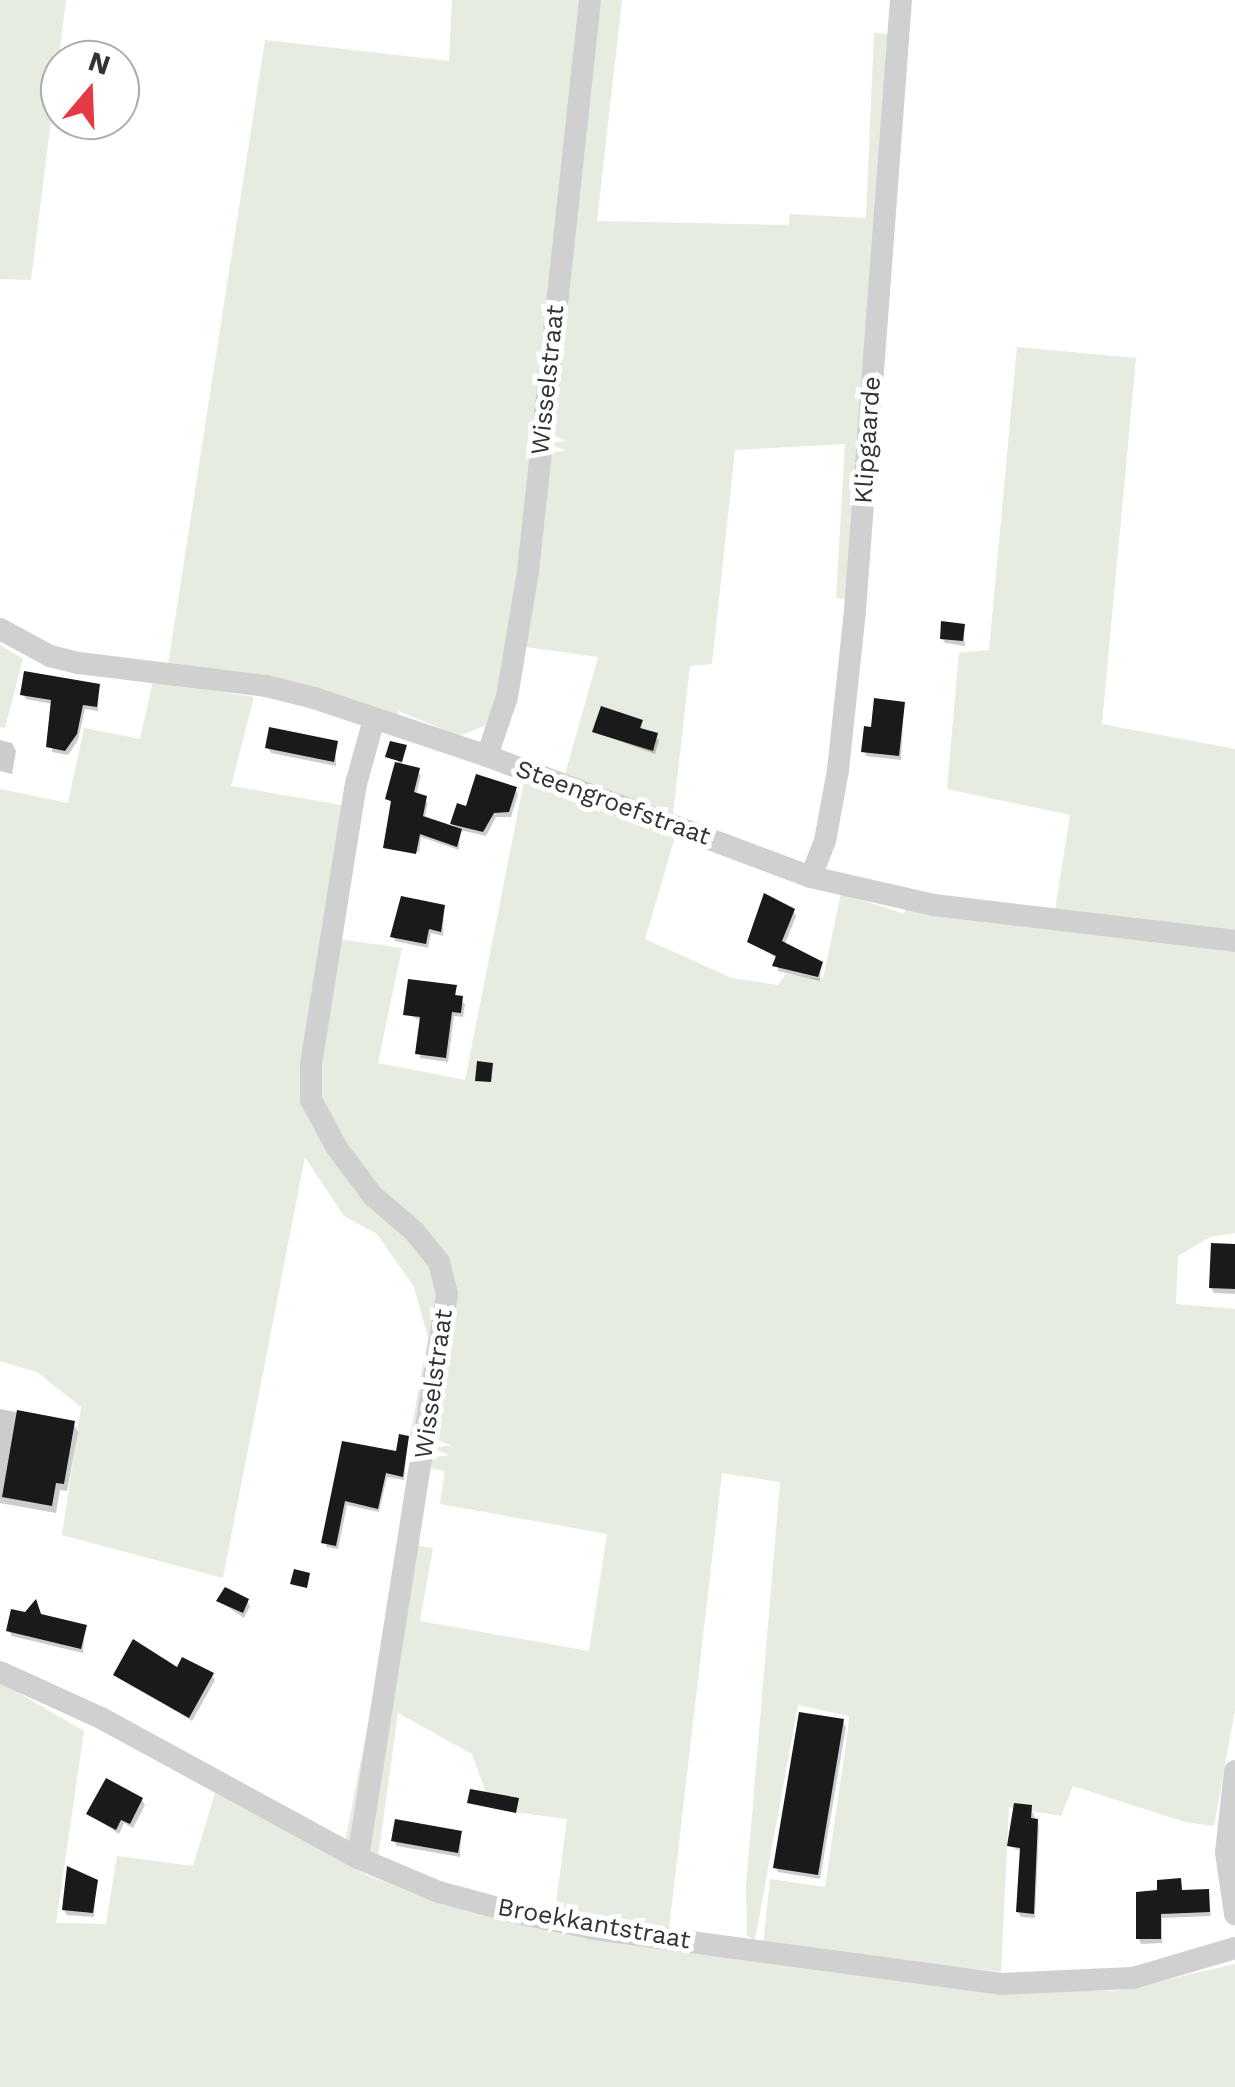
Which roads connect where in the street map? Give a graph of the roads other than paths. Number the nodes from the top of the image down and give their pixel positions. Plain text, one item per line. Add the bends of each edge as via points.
1 (590, 0) edge
2 (901, 0) edge
3 (0, 630) edge
4 (374, 719) junction
5 (487, 756) junction
6 (812, 877) junction
7 (1235, 941) edge
8 (0, 1672) edge
9 (1235, 1771) edge
10 (358, 1858) junction
11 (1235, 1914) edge
12 (1235, 1948) edge

1 - 5 street, Wisselstraat via 528,571 507,697
2 - 6 street, Klipgaarde via 853,628 838,770
3 - 4 street, Steengroefstraat via 78,663 266,686
4 - 5 street, Steengroefstraat
4 - 10 street, Wisselstraat via 356,784 310,1100 373,1196 439,1262 447,1294
5 - 6 street, Steengroefstraat
6 - 7 street, Steengroefstraat via 934,905
8 - 10 street, Broekkantstraat via 101,1718
9 - 11 street via 1226,1853
10 - 12 street, Broekkantstraat via 439,1892 595,1929 1001,1984 1133,1978

